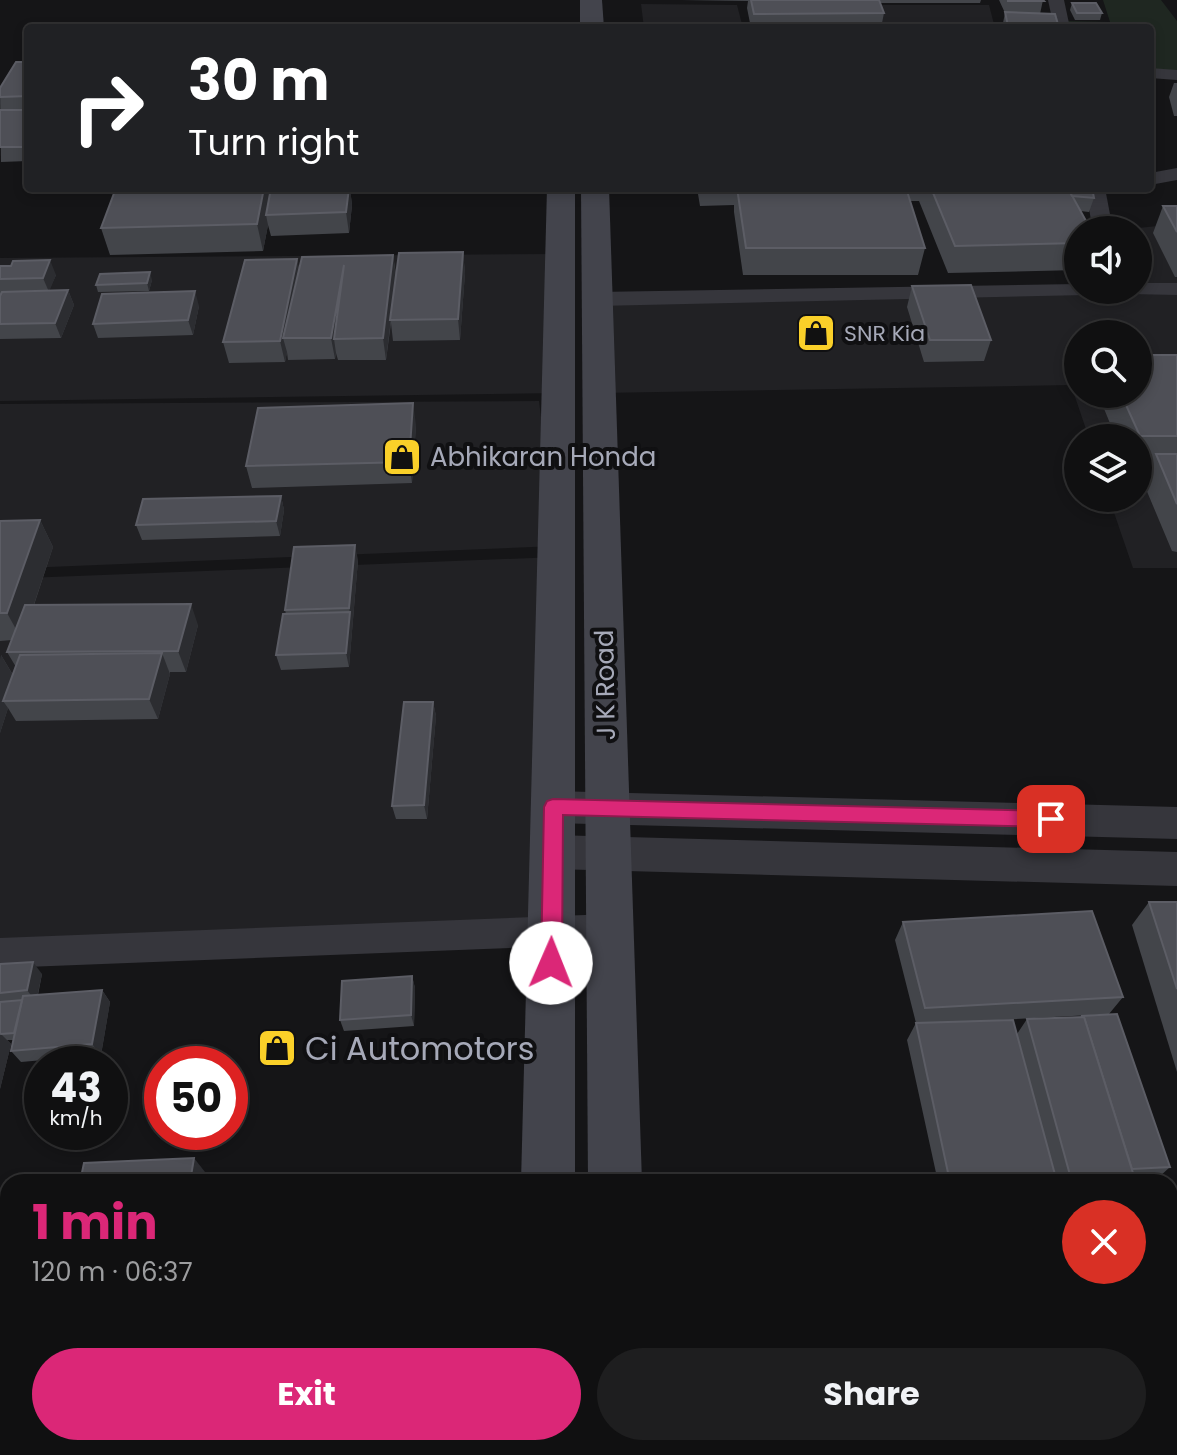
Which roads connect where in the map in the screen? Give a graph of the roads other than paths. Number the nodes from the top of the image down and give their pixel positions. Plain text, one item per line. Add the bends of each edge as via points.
1 (591, 0) edge
2 (1056, 0) edge
3 (592, 24) edge
4 (1061, 24) edge
5 (1154, 73) edge
6 (1177, 75) edge
7 (1177, 174) edge
8 (1154, 178) edge
9 (562, 192) edge
10 (595, 192) edge
11 (1097, 192) edge
12 (1101, 216) edge
13 (1152, 289) edge
14 (1177, 289) edge
15 (1064, 291) edge
16 (585, 310) junction
17 (608, 806) junction
18 (553, 807) junction
19 (1177, 823) edge
20 (553, 852) junction
21 (608, 852) junction
22 (1177, 869) edge
23 (610, 929) junction
24 (552, 932) junction
25 (0, 953) edge
26 (548, 1174) edge
27 (615, 1174) edge

1 - 3 main road
2 - 4 street
5 - 6 street
7 - 8 street
9 - 16 main road, J K Road
10 - 16 main road, J K Road
11 - 12 street
13 - 14 street
15 - 16 street
16 - 17 main road, J K Road
16 - 18 main road, J K Road
17 - 18 street
17 - 19 street
17 - 21 main road, J K Road
18 - 20 main road, J K Road
20 - 21 street
20 - 24 main road, J K Road
21 - 22 street
21 - 23 main road, J K Road
23 - 24 street
23 - 27 main road, J K Road
24 - 25 street
24 - 26 main road, J K Road

